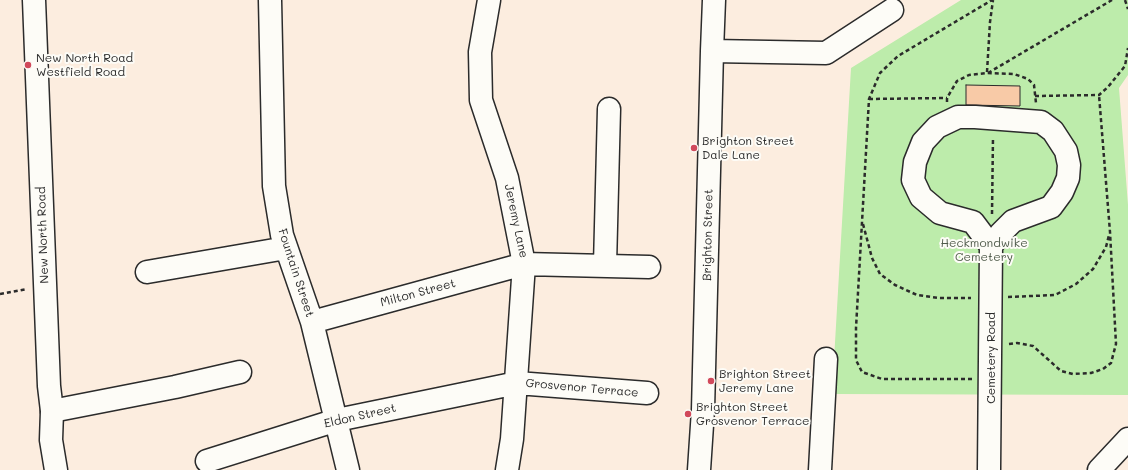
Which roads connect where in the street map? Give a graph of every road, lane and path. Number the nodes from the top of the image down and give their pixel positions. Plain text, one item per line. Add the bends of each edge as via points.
1 (34, 0) edge
2 (270, 0) edge
3 (489, 0) edge
4 (714, 0) edge
5 (992, 0) edge
6 (1112, 0) edge
7 (1125, 0) edge
8 (1128, 9) edge
9 (892, 10) dead end
10 (1128, 48) edge
11 (712, 51) junction
12 (1126, 66) edge
13 (987, 73) junction
14 (1098, 95) junction
15 (1035, 96) junction
16 (947, 98) junction
17 (869, 99) junction
18 (610, 109) dead end
19 (993, 118) junction
20 (1041, 122) junction
21 (942, 124) junction
22 (991, 246) junction
23 (286, 248) junction
24 (524, 264) junction
25 (605, 266) junction
26 (649, 267) dead end
27 (147, 272) dead end
28 (45, 285) junction
29 (0, 294) edge
30 (312, 322) junction
31 (991, 357) junction
32 (826, 359) dead end
33 (240, 372) dead end
34 (991, 379) junction
35 (517, 383) junction
36 (647, 393) dead end
37 (52, 411) junction
38 (337, 420) junction
39 (1128, 439) edge
40 (206, 461) dead end
41 (56, 470) edge
42 (348, 470) edge
43 (507, 470) edge
44 (699, 470) edge
45 (820, 470) edge
46 (989, 470) edge
47 (1099, 470) edge

1 - 28 street, New North Road
2 - 23 street, Fountain Street via 274,186
3 - 24 street, Jeremy Lane via 480,52 481,100 507,178
4 - 11 street, Brighton Street
5 - 13 path
5 - 17 path via 898,56 880,73
6 - 13 path
7 - 8 path
9 - 11 street via 826,53
10 - 12 path
11 - 44 street, Brighton Street
12 - 14 path
13 - 15 path via 1014,74 1028,79 1034,85
13 - 16 path via 957,81
14 - 15 path
14 - 31 path via 1110,232 1116,344 1111,363 1091,373 1073,374 1061,371 1033,346 1017,343 1008,344
15 - 20 path via 1036,112
16 - 17 path
16 - 21 path
17 - 34 path via 856,360 862,372 882,379
18 - 25 street
19 - 20 street
19 - 21 street via 958,117
19 - 22 path
20 - 22 street via 1052,131 1066,151 1068,178 1051,207 1013,220
21 - 22 street via 923,142 915,162 913,180 921,197 940,212 973,222
22 - 31 street, Cemetery Road
23 - 27 street
23 - 30 street, Fountain Street
24 - 25 street, Milton Street
24 - 30 street, Milton Street
24 - 35 street, Jeremy Lane
25 - 26 street, Milton Street
28 - 29 path
28 - 37 street, New North Road
30 - 38 street, Fountain Street
31 - 34 street, Cemetery Road
32 - 45 street
33 - 37 street
34 - 46 street, Cemetery Road
35 - 36 street, Grosvenor Terrace
35 - 38 street, Eldon Street
35 - 43 street, Jeremy Lane
37 - 41 street, New North Road via 51,440
38 - 40 street, Eldon Street
38 - 42 street, Fountain Street
39 - 47 street

